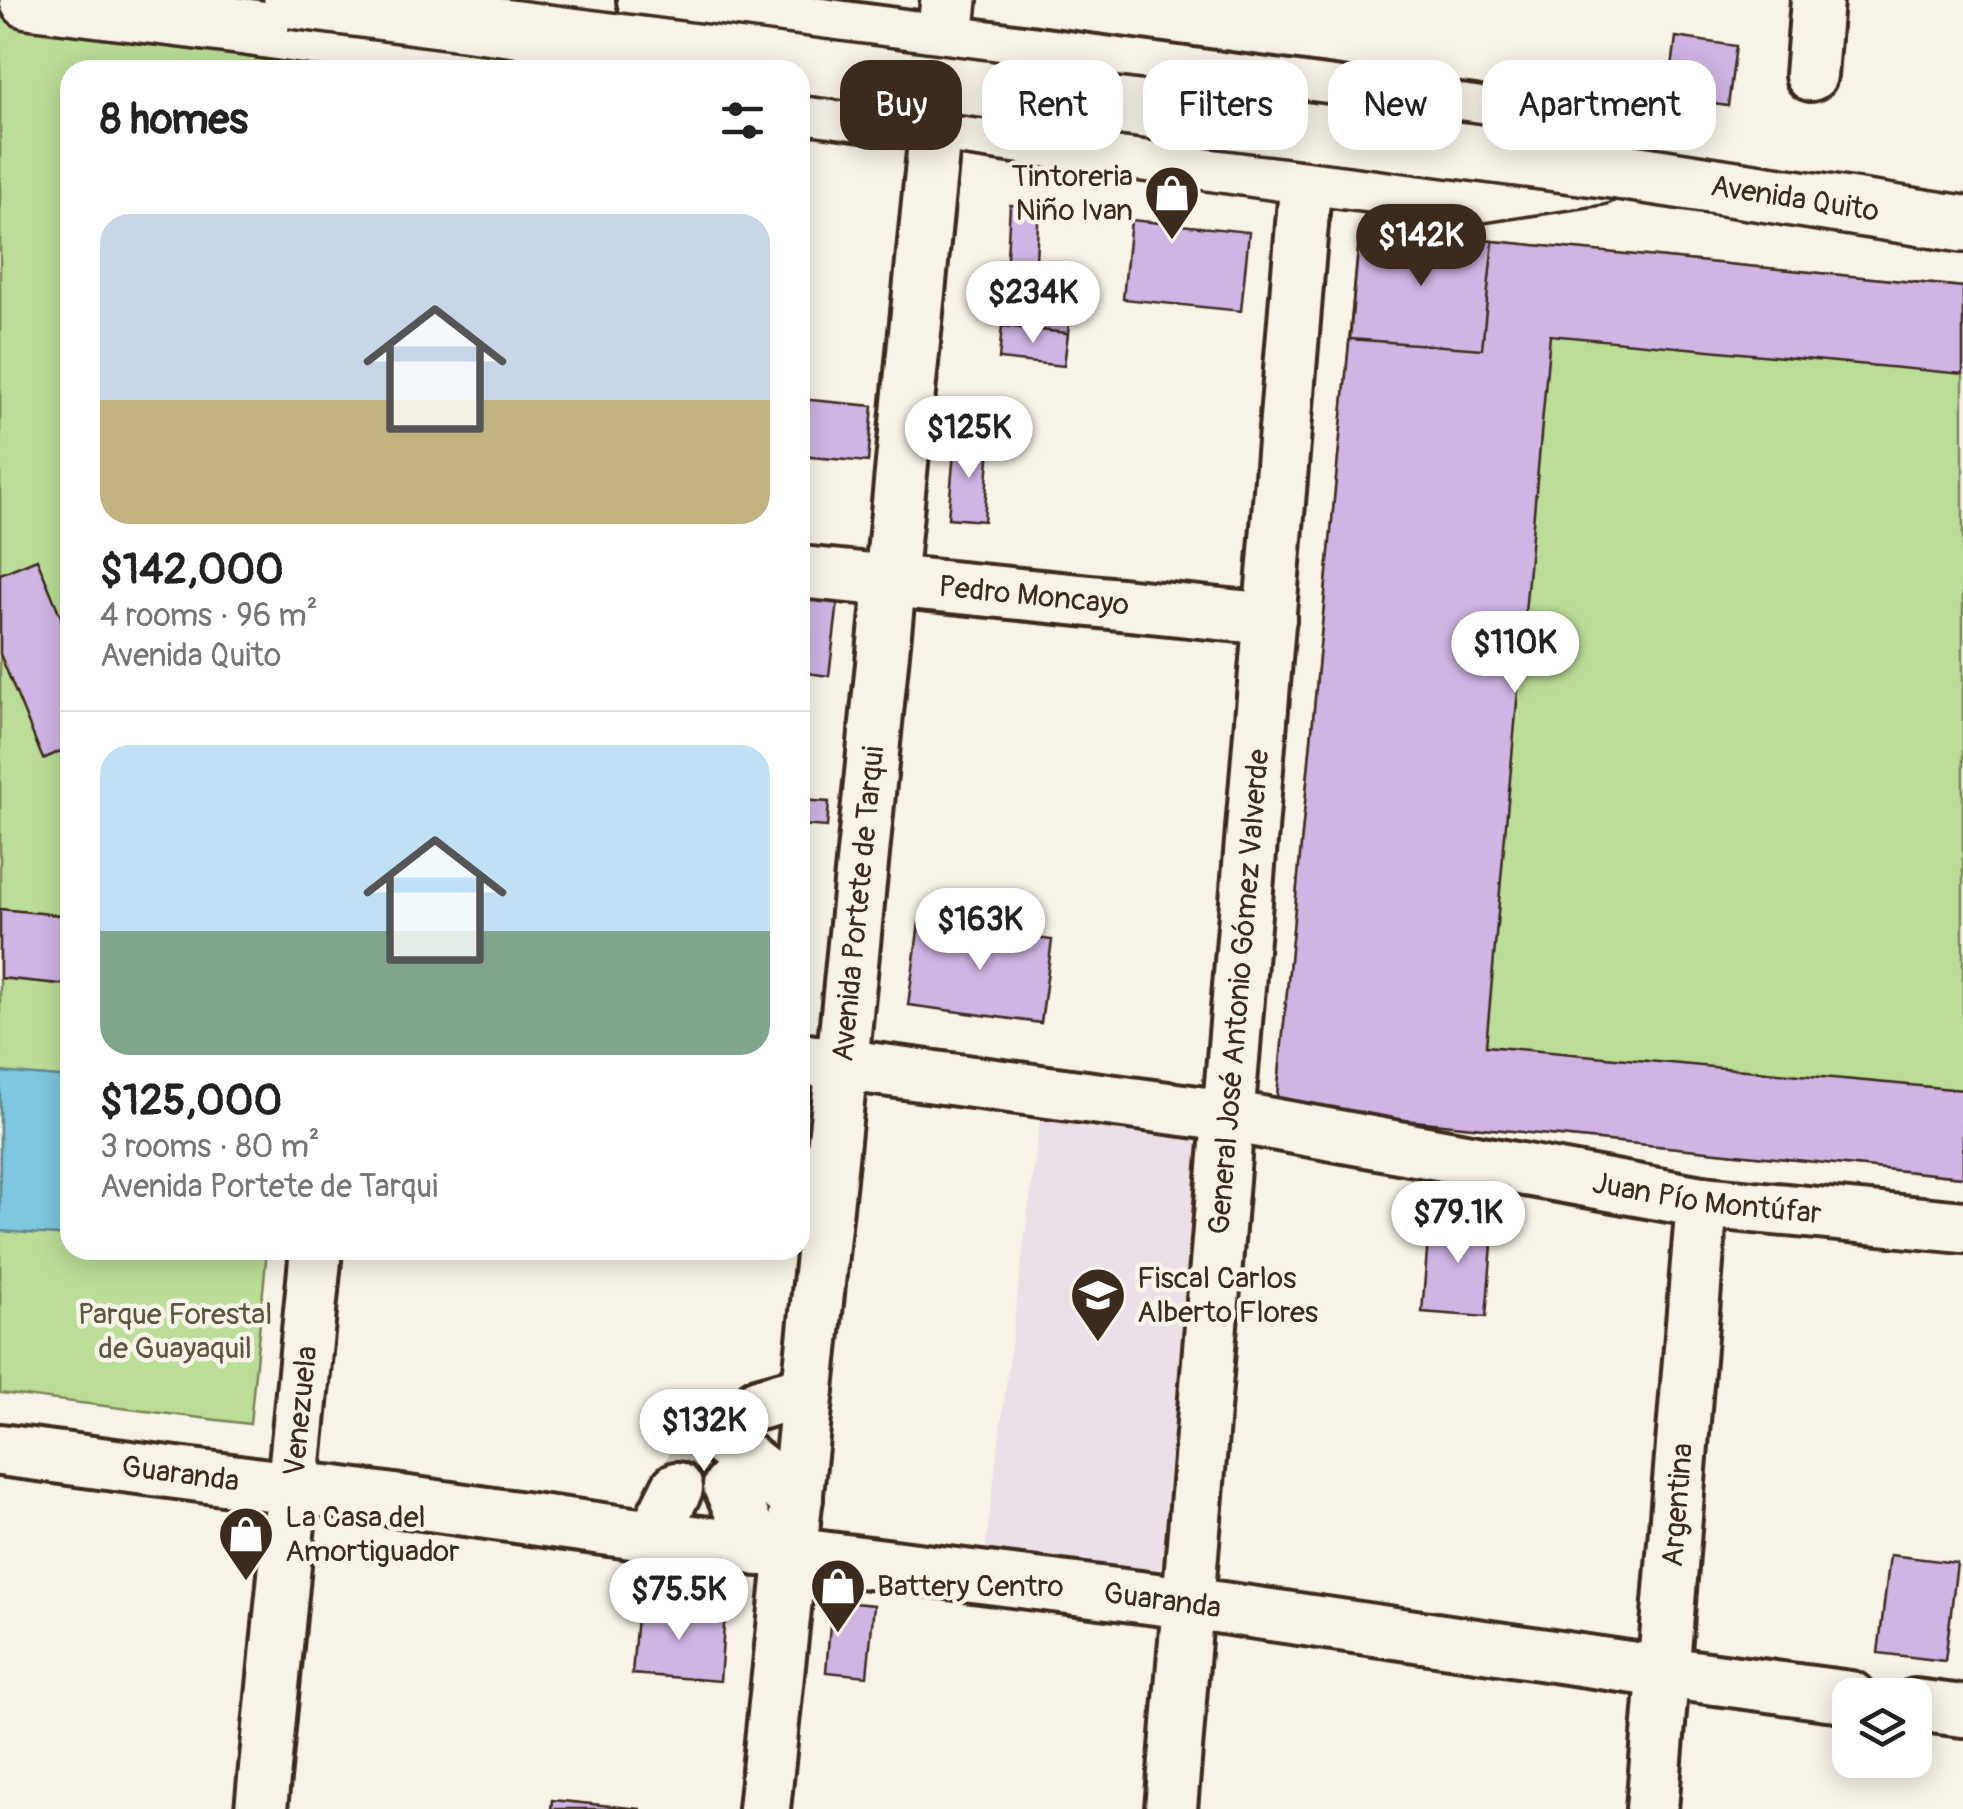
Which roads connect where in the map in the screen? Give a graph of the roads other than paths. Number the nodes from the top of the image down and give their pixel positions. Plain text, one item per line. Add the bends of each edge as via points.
1 (28, 0) edge
2 (292, 0) edge
3 (439, 0) edge
4 (644, 0) edge
5 (1818, 0) edge
6 (947, 20) edge
7 (246, 28) junction
8 (290, 60) edge
9 (417, 60) edge
10 (433, 60) edge
11 (756, 60) edge
12 (943, 60) edge
13 (810, 67) edge
14 (1811, 76) dead end
15 (810, 105) edge
16 (840, 109) edge
17 (962, 126) edge
18 (933, 150) edge
19 (1623, 172) junction
20 (1306, 176) junction
21 (1963, 224) edge
22 (810, 573) edge
23 (890, 581) junction
24 (1270, 618) junction
25 (821, 1062) edge
26 (1228, 1116) junction
27 (1702, 1202) junction
28 (1963, 1227) edge
29 (315, 1260) edge
30 (808, 1390) junction
31 (716, 1447) junction
32 (0, 1450) edge
33 (292, 1488) junction
34 (797, 1499) junction
35 (653, 1536) junction
36 (774, 1552) junction
37 (1188, 1603) junction
38 (1663, 1672) junction
39 (1832, 1695) edge
40 (1932, 1707) edge
41 (1963, 1712) edge
42 (261, 1809) edge
43 (764, 1809) edge
44 (1170, 1809) edge
45 (1652, 1809) edge

1 - 7 main road
2 - 11 main road, Avenida Quito, bridge
3 - 10 main road
4 - 6 street, Avenida Quito
5 - 14 street
6 - 12 main road, Avenida Portete de Tarqui
6 - 19 street, Avenida Quito via 1474,112
7 - 8 main road
7 - 9 main road
13 - 19 main road, Avenida Quito, bridge
15 - 16 main road, Avenida Quito
17 - 20 main road, Avenida Quito
18 - 23 street, Avenida Portete de Tarqui
19 - 20 main road, Avenida Quito via 1466,196
19 - 21 main road, Avenida Quito
20 - 24 street, General José Antonio Gómez Valverde
22 - 23 street, Pedro Moncayo
23 - 24 street, Pedro Moncayo
23 - 25 street, Avenida Portete de Tarqui
24 - 26 street, General José Antonio Gómez Valverde
25 - 26 street, Juan Pío Montúfar
25 - 30 street, Avenida Portete de Tarqui
26 - 27 street, Juan Pío Montúfar
26 - 37 street, General José Antonio Gómez Valverde
27 - 28 street, Juan Pío Montúfar
27 - 38 street, Argentina
29 - 33 street, Venezuela
30 - 31 street
30 - 34 street, Avenida Portete de Tarqui
31 - 34 street
31 - 35 street
31 - 36 street
32 - 33 street, Guaranda
33 - 35 street, Guaranda
33 - 42 street, Venezuela
34 - 36 street, Avenida Portete de Tarqui
35 - 36 street, Guaranda
36 - 37 street, Guaranda
36 - 43 street, Avenida Portete de Tarqui
37 - 38 street, Guaranda
37 - 44 street, General José Antonio Gómez Valverde
38 - 39 street, Guaranda
38 - 45 street, Argentina
40 - 41 street

